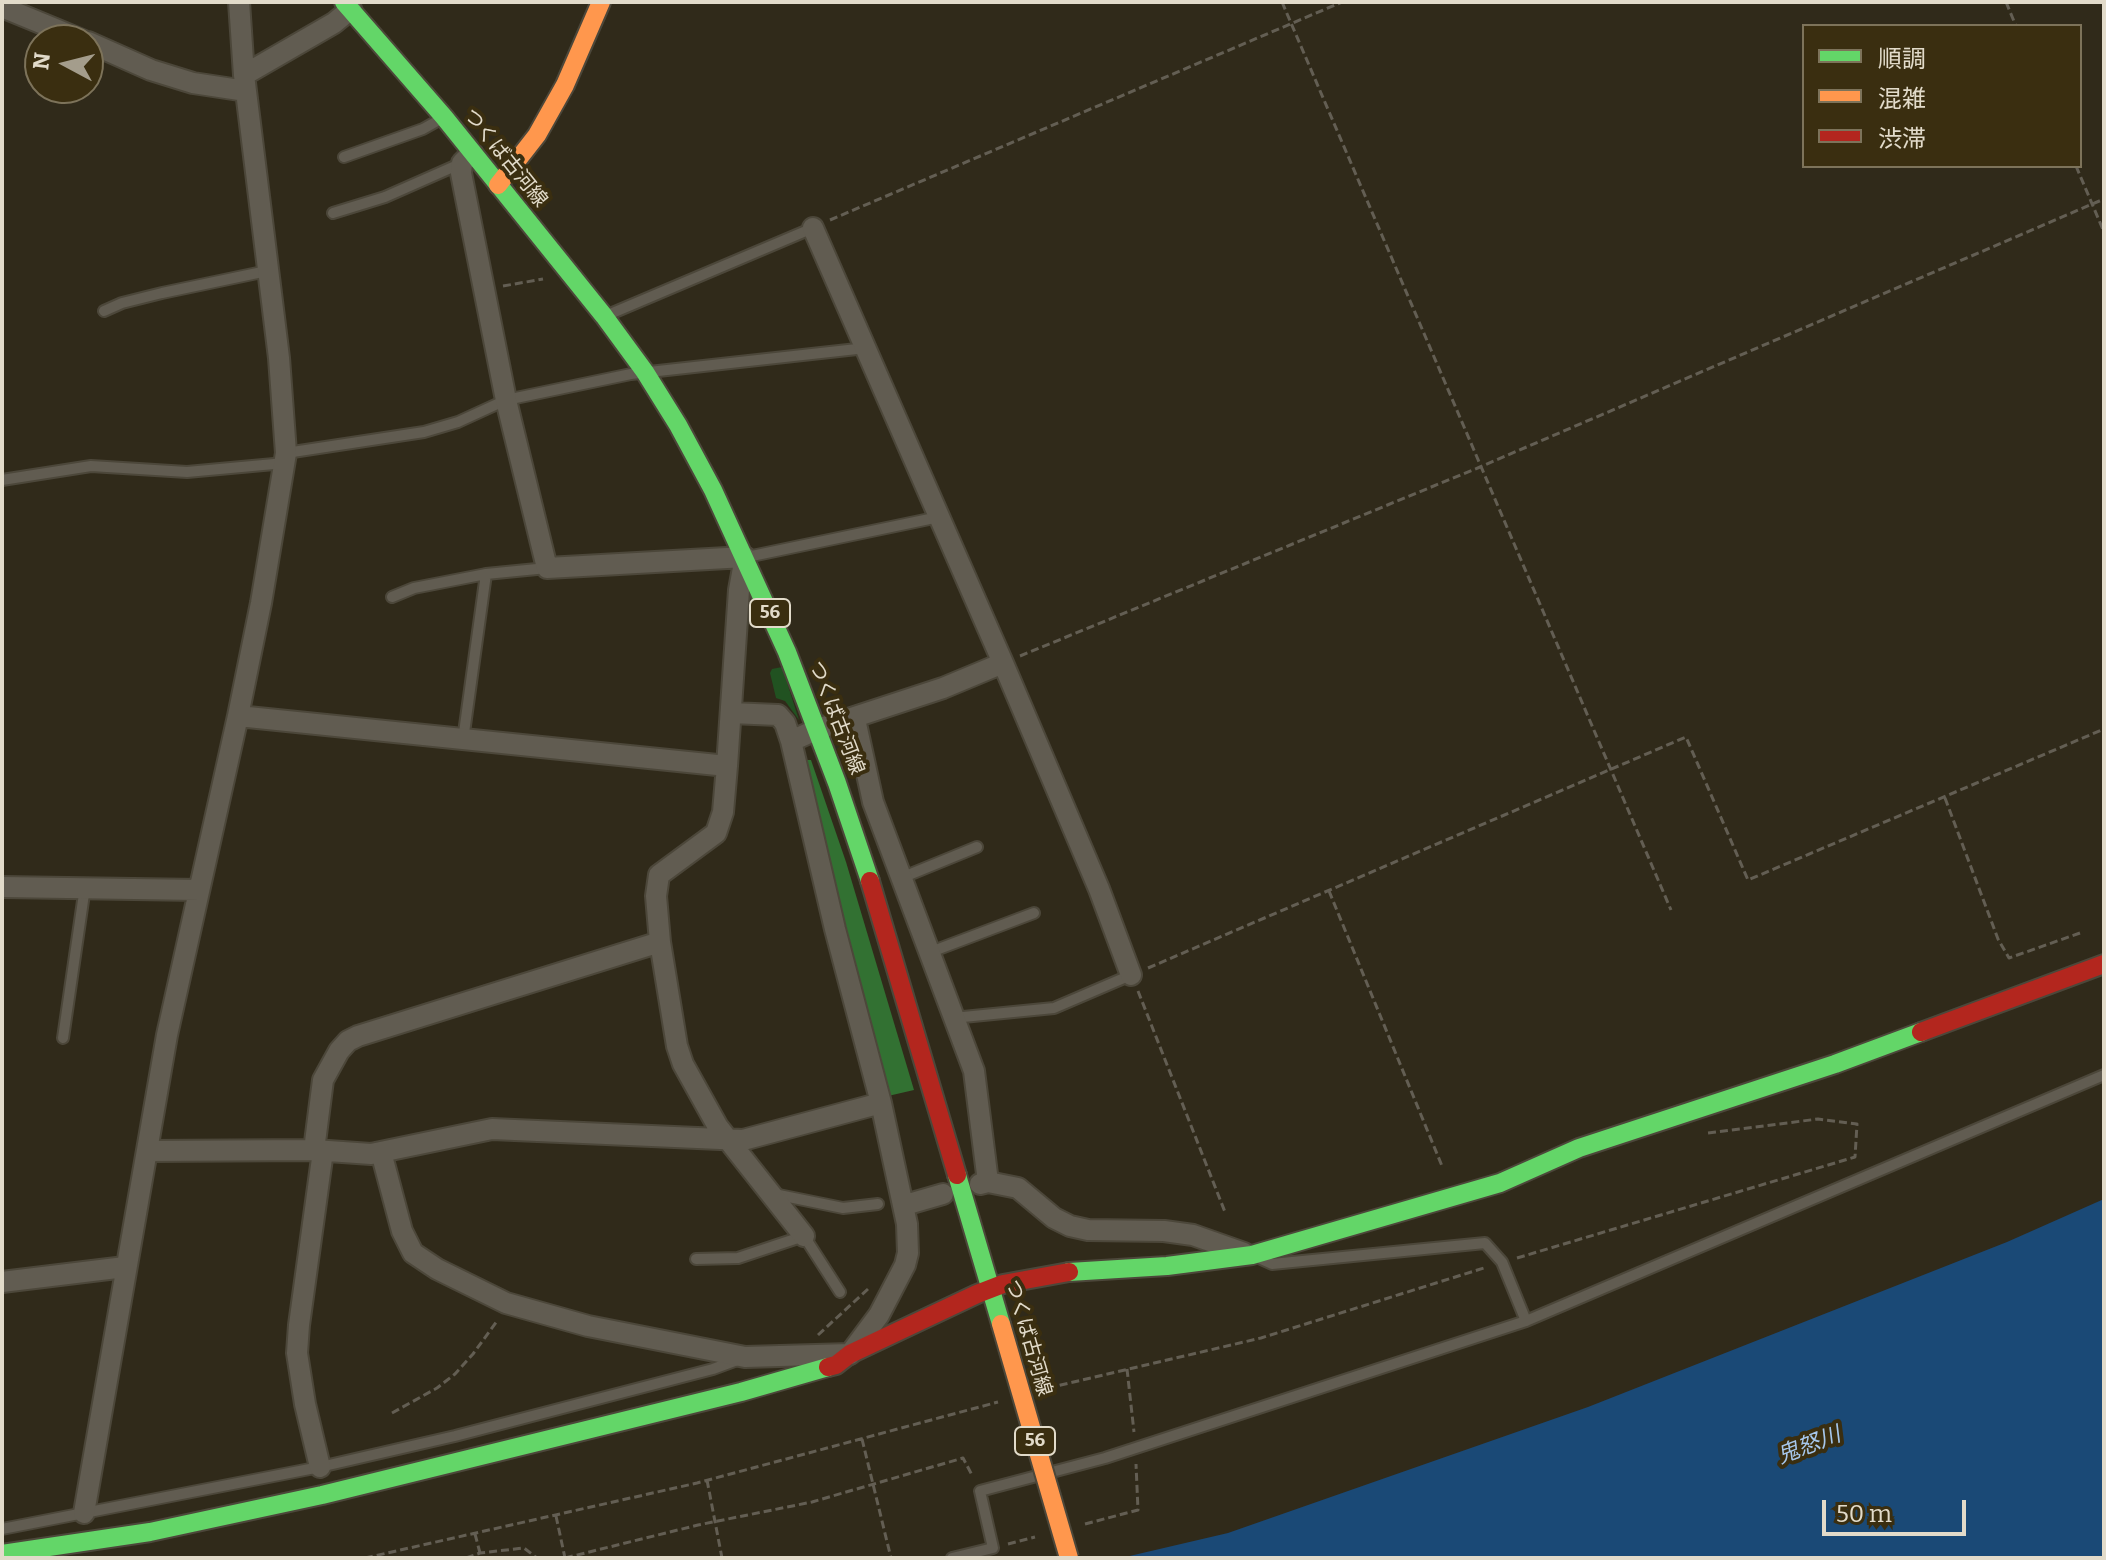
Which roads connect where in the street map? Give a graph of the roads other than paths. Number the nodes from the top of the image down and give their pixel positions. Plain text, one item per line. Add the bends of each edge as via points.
1 (239, 2) edge
2 (601, 2) edge
3 (348, 5) edge
4 (13, 7) edge
5 (49, 24) edge
6 (104, 49) edge
7 (245, 83) junction
8 (444, 117) junction
9 (344, 157) dead end
10 (467, 158) junction
11 (498, 185) junction
12 (333, 213) dead end
13 (813, 228) joint
14 (267, 271) junction
15 (104, 311) dead end
16 (604, 316) junction
17 (866, 348) junction
18 (645, 372) junction
19 (506, 400) junction
20 (286, 458) junction
21 (2, 480) edge
22 (939, 517) junction
23 (745, 557) junction
24 (547, 568) junction
25 (486, 574) junction
26 (392, 597) dead end
27 (1003, 663) junction
28 (731, 713) junction
29 (238, 716) junction
30 (855, 719) junction
31 (818, 729) junction
32 (463, 740) junction
33 (791, 741) junction
34 (727, 766) junction
35 (977, 847) dead end
36 (901, 878) junction
37 (2, 887) edge
38 (85, 887) junction
39 (199, 890) junction
40 (1034, 913) dead end
41 (660, 942) junction
42 (928, 953) junction
43 (2104, 964) edge
44 (1131, 975) joint
45 (952, 1018) junction
46 (63, 1038) dead end
47 (2104, 1075) edge
48 (881, 1103) junction
49 (728, 1140) junction
50 (147, 1151) junction
51 (318, 1151) junction
52 (381, 1152) junction
53 (773, 1194) junction
54 (943, 1194) dead end
55 (878, 1204) dead end
56 (905, 1205) junction
57 (804, 1236) junction
58 (1252, 1255) junction
59 (696, 1259) dead end
60 (125, 1267) junction
61 (2, 1282) edge
62 (991, 1288) junction
63 (840, 1292) dead end
64 (1526, 1321) junction
65 (850, 1354) junction
66 (745, 1357) junction
67 (320, 1467) junction
68 (84, 1513) junction
69 (2, 1529) edge
70 (2, 1554) edge
71 (952, 1558) edge
72 (1069, 1558) edge

1 - 7 street
2 - 11 street via 537,135
3 - 7 street
3 - 8 street, つくば古河線 / 56
4 - 5 street
6 - 7 street via 151,70 228,91
7 - 14 street
8 - 9 lane
8 - 10 street, つくば古河線 / 56
10 - 11 street, つくば古河線 / 56
10 - 12 lane via 385,197
10 - 19 street via 483,288
11 - 16 street, つくば古河線 / 56
13 - 16 lane
13 - 17 street
14 - 15 lane
14 - 20 street
16 - 18 street, つくば古河線 / 56
17 - 18 lane
17 - 22 street
18 - 19 lane
18 - 23 street, つくば古河線 / 56
19 - 20 lane via 424,432
19 - 24 street
20 - 21 lane via 187,472 91,466
20 - 29 street
22 - 23 lane
22 - 27 street
23 - 24 street
23 - 28 street
23 - 31 street, つくば古河線 / 56
24 - 25 lane
25 - 26 lane
25 - 32 lane
27 - 30 street
27 - 44 street
28 - 33 street via 778,715
28 - 34 street
29 - 32 street
29 - 39 street
30 - 31 street
30 - 36 street via 873,802
31 - 33 street
31 - 62 street, つくば古河線 / 56 via 866,868
32 - 34 street
33 - 48 street
34 - 41 street via 716,833 659,875
35 - 36 lane
36 - 42 street
37 - 38 street
38 - 39 street
38 - 46 lane
39 - 50 street
40 - 42 lane
41 - 49 street via 677,1046
41 - 51 street via 348,1041 323,1080
42 - 45 street
43 - 58 street via 1835,1064 1579,1148 1500,1183
44 - 45 lane via 1054,1008
45 - 58 street via 974,1071 984,1183 1018,1188 1070,1226 1193,1235
47 - 64 lane
48 - 49 street
48 - 56 street
49 - 52 street via 492,1129
49 - 53 street
50 - 51 street
50 - 60 street
51 - 52 street
51 - 67 street via 297,1353
52 - 66 street via 402,1231 413,1253 437,1269 506,1303 574,1323
53 - 55 lane via 843,1208
53 - 57 street
54 - 56 street
56 - 65 street via 905,1265 879,1315
57 - 59 lane via 738,1258
57 - 63 lane
58 - 62 street via 1063,1272
58 - 64 lane via 1272,1264 1485,1243 1502,1262
60 - 61 street
60 - 68 street
62 - 65 street
62 - 72 street, つくば古河線 / 56, bridge
64 - 71 lane via 1135,1447 980,1491 993,1548
65 - 66 street
65 - 70 street via 836,1365 741,1392 322,1495 150,1532
66 - 67 lane
67 - 68 lane
68 - 69 lane

